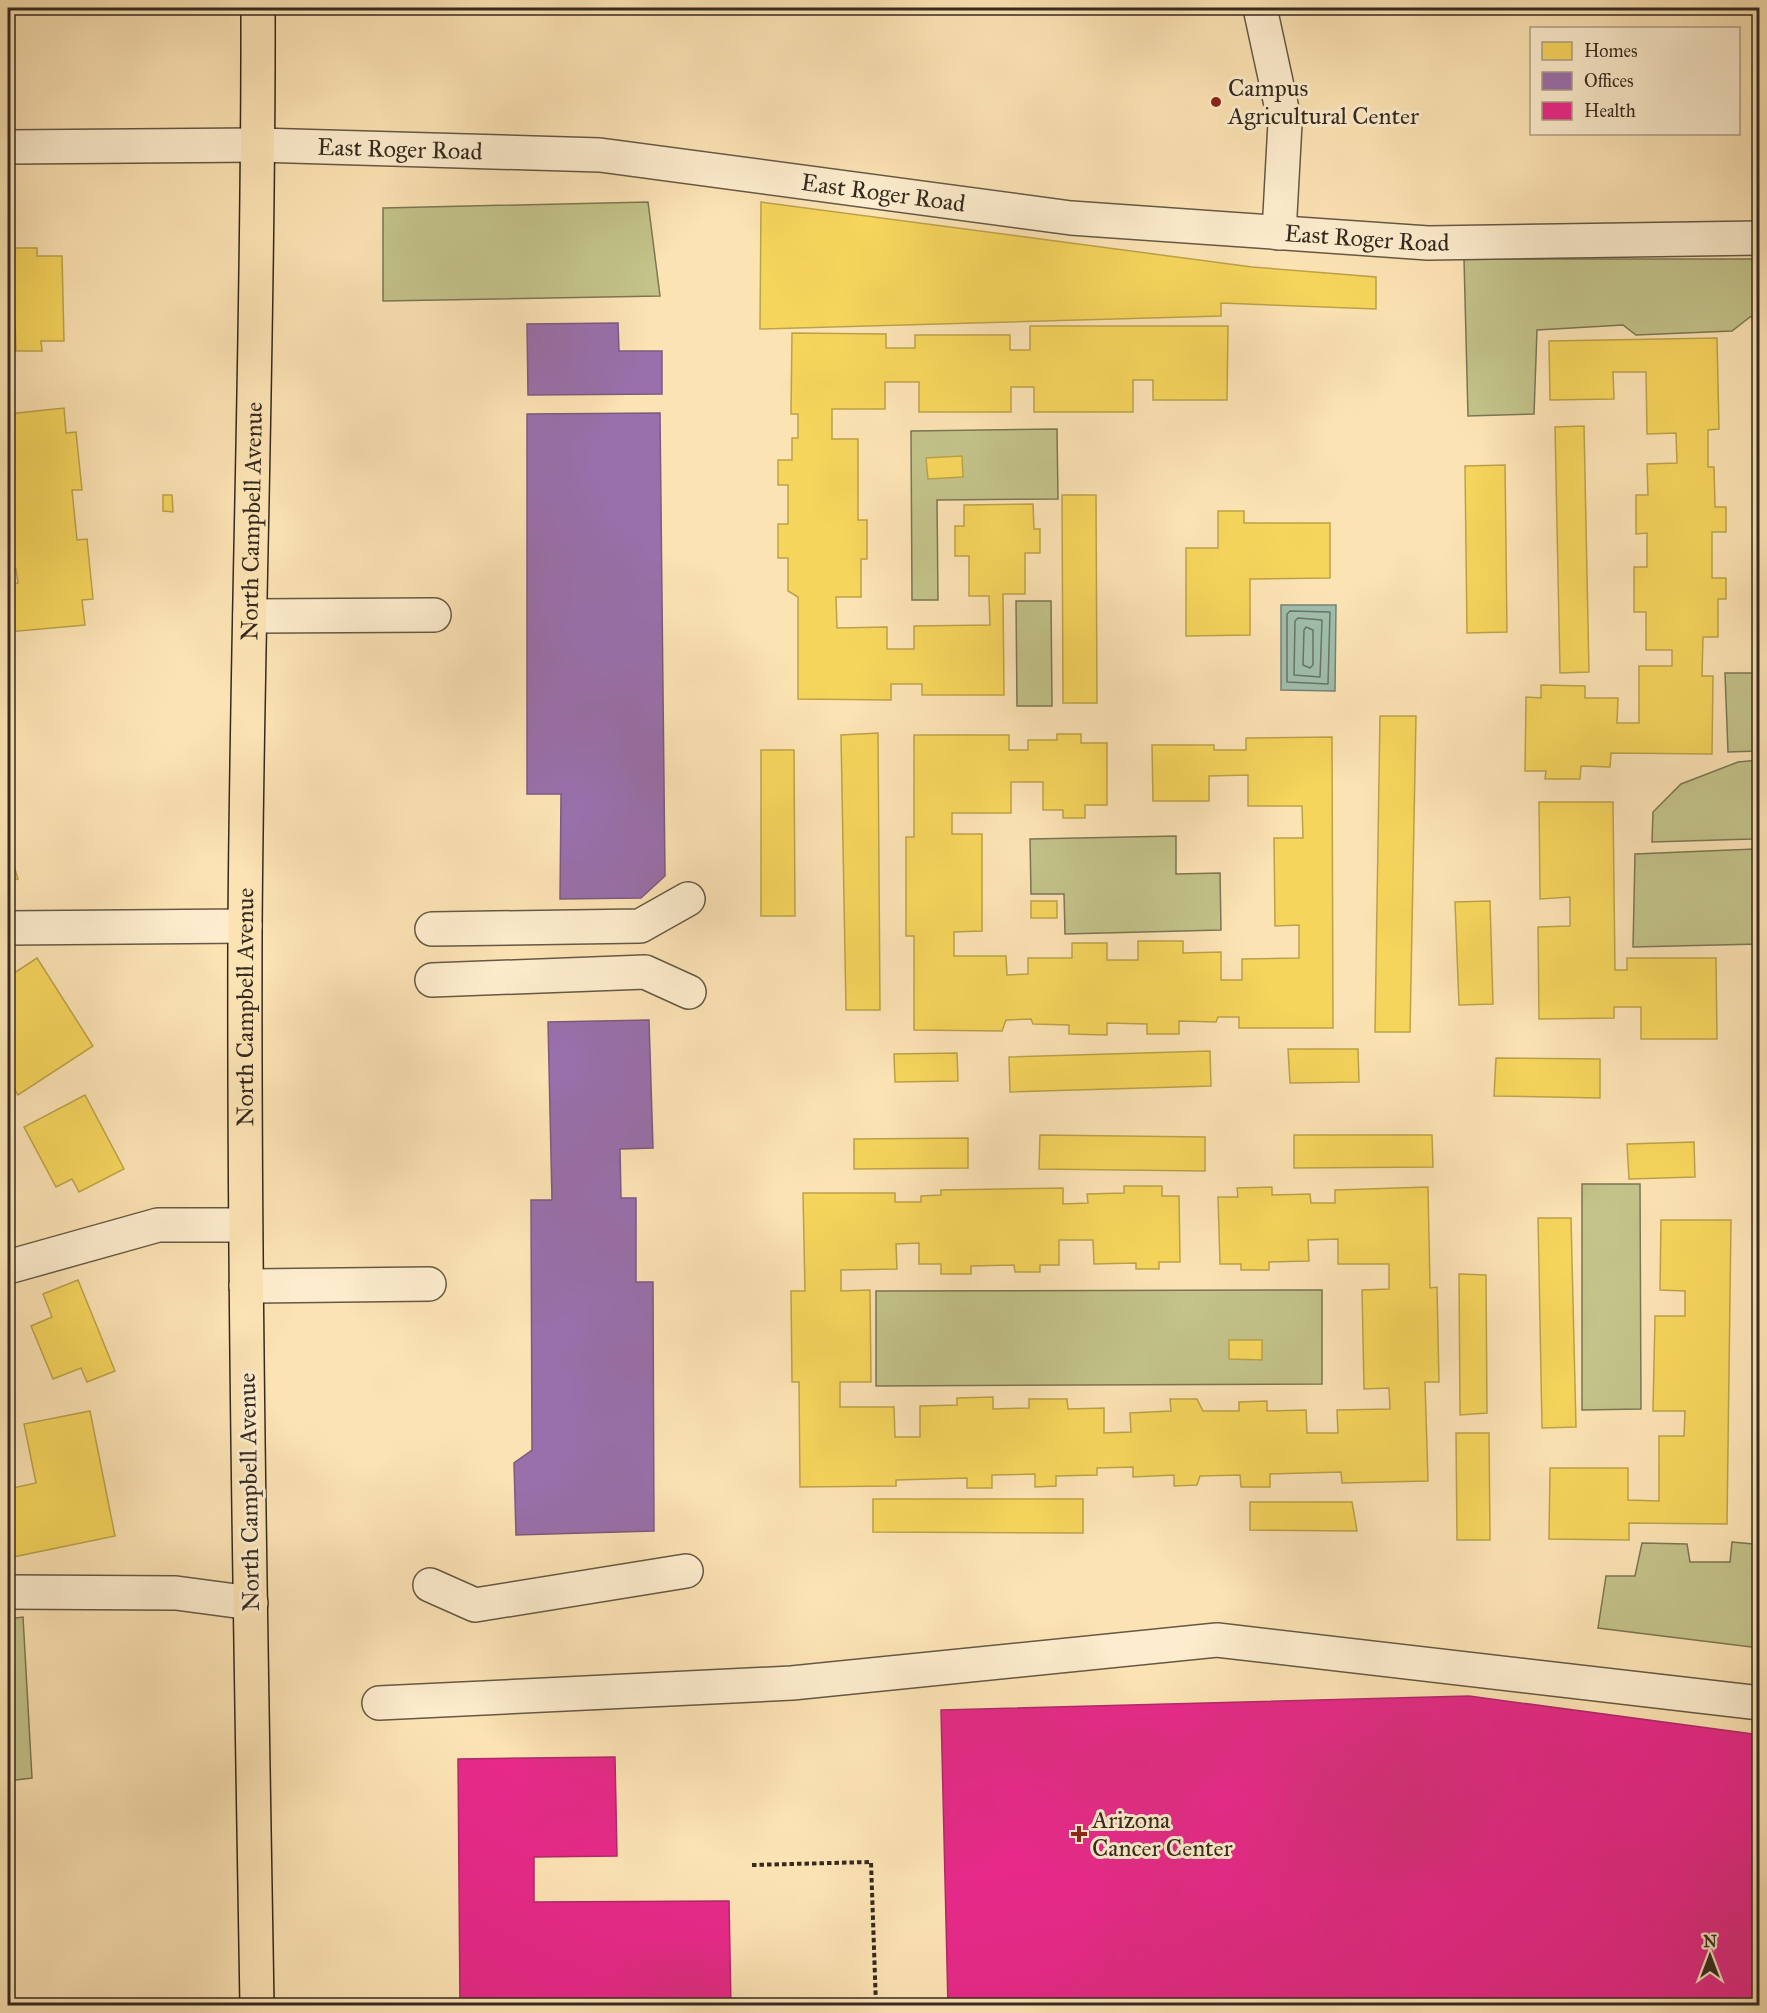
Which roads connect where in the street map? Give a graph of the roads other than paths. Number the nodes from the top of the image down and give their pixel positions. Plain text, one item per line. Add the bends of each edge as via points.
1 (258, 8) edge
2 (1260, 8) edge
3 (258, 145) junction
4 (8, 147) edge
5 (1279, 233) junction
6 (1760, 238) edge
7 (434, 615) dead end
8 (250, 616) junction
9 (688, 899) dead end
10 (245, 926) junction
11 (8, 928) edge
12 (432, 929) dead end
13 (432, 980) dead end
14 (689, 992) dead end
15 (245, 1225) junction
16 (8, 1267) edge
17 (429, 1284) dead end
18 (246, 1286) junction
19 (686, 1571) dead end
20 (430, 1586) dead end
21 (8, 1592) edge
22 (251, 1603) junction
23 (1760, 1702) edge
24 (379, 1703) dead end
25 (257, 2006) edge

1 - 3 main road, North Campbell Avenue
2 - 5 street via 1285,123
3 - 4 street, East Roger Road
3 - 5 street, East Roger Road via 600,154 1071,218
3 - 8 main road, North Campbell Avenue
5 - 6 street, East Roger Road via 1428,243
7 - 8 street
8 - 10 main road, North Campbell Avenue
9 - 12 street via 640,926
10 - 11 street
10 - 15 main road, North Campbell Avenue
13 - 14 street via 645,972
15 - 16 street via 158,1225
15 - 18 main road, North Campbell Avenue
17 - 18 street
18 - 22 main road, North Campbell Avenue
19 - 20 street via 475,1605
21 - 22 street via 176,1593
22 - 25 main road, North Campbell Avenue
23 - 24 street via 1217,1640 792,1683

